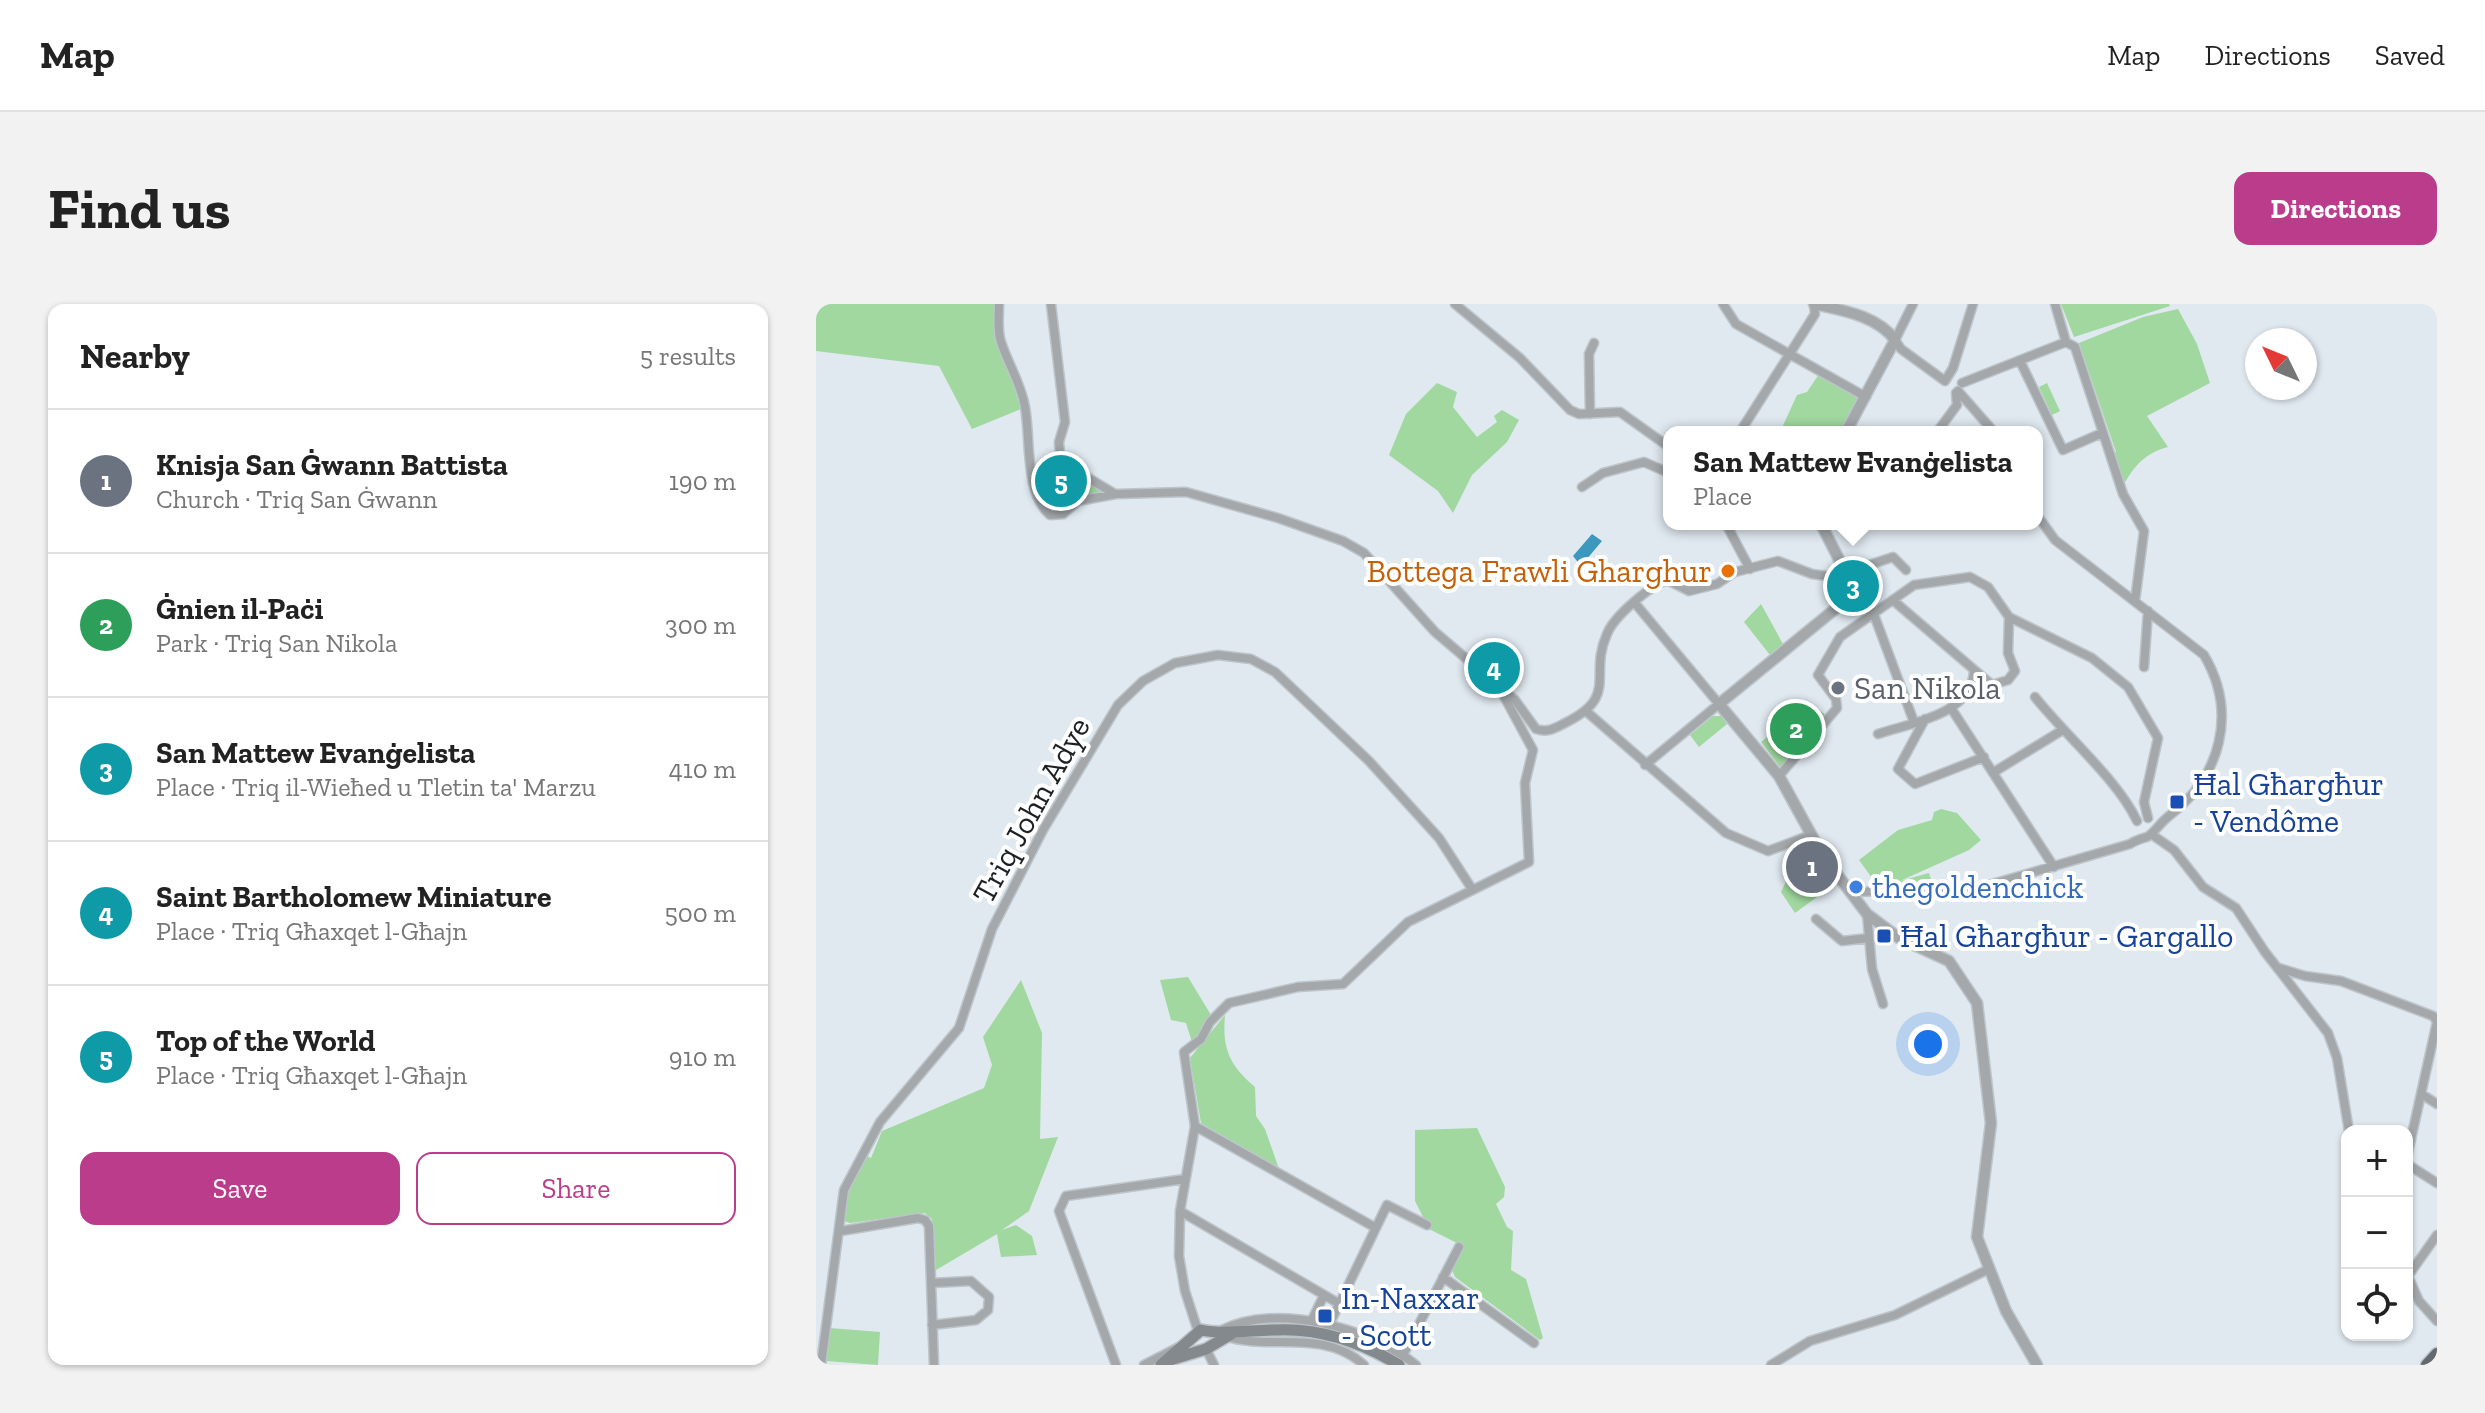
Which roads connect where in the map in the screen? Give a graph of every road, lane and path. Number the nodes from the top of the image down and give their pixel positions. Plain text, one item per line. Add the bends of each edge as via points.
1 (999, 304) edge
2 (1051, 304) edge
3 (1455, 304) edge
4 (1723, 304) edge
5 (1814, 304) edge
6 (1913, 304) edge
7 (1973, 304) edge
8 (2055, 304) edge
9 (1895, 340) junction
10 (2066, 342) junction
11 (1594, 343) dead end
12 (1788, 356) junction
13 (2020, 361) junction
14 (1947, 379) junction
15 (1959, 389) junction
16 (1866, 397) junction
17 (1590, 414) junction
18 (1744, 426) edge
19 (1849, 426) edge
20 (1941, 426) edge
21 (1989, 426) edge
22 (2102, 433) junction
23 (1663, 442) edge
24 (1663, 470) edge
25 (1582, 487) dead end
26 (1116, 494) junction
27 (2043, 523) edge
28 (1729, 530) edge
29 (1824, 530) edge
30 (1866, 566) dead end
31 (1750, 569) junction
32 (1906, 570) dead end
33 (1849, 579) junction
34 (1851, 596) junction
35 (2135, 601) junction
36 (1634, 602) junction
37 (1895, 602) junction
38 (2148, 611) junction
39 (1873, 612) junction
40 (2009, 617) junction
41 (2144, 667) dead end
42 (1974, 671) junction
43 (1498, 685) junction
44 (2035, 697) dead end
45 (1719, 704) junction
46 (1951, 708) junction
47 (1587, 712) junction
48 (1925, 719) junction
49 (1914, 722) junction
50 (2061, 731) junction
51 (1878, 734) dead end
52 (1984, 757) junction
53 (1645, 765) junction
54 (1994, 772) junction
55 (1779, 776) junction
56 (2148, 818) junction
57 (2137, 821) junction
58 (2149, 833) junction
59 (1811, 835) junction
60 (2054, 867) junction
61 (1472, 889) junction
62 (1850, 892) junction
63 (1867, 914) junction
64 (1816, 919) dead end
65 (1869, 938) junction
66 (2279, 968) junction
67 (1883, 1004) dead end
68 (2437, 1005) edge
69 (2436, 1020) edge
70 (2423, 1095) junction
71 (2437, 1104) edge
72 (2348, 1125) edge
73 (1195, 1126) junction
74 (2413, 1134) edge
75 (2413, 1168) edge
76 (1185, 1179) junction
77 (2437, 1183) edge
78 (1180, 1211) junction
79 (1427, 1225) dead end
80 (1376, 1228) junction
81 (841, 1231) junction
82 (2437, 1235) edge
83 (1459, 1247) dead end
84 (1989, 1269) junction
85 (2412, 1269) edge
86 (1443, 1277) junction
87 (932, 1283) junction
88 (2413, 1290) edge
89 (1324, 1295) junction
90 (1338, 1303) junction
91 (1312, 1320) junction
92 (2437, 1321) edge
93 (1330, 1323) junction
94 (932, 1325) junction
95 (1222, 1333) junction
96 (1203, 1340) junction
97 (1534, 1343) dead end
98 (2437, 1354) edge
99 (1171, 1359) edge
100 (1401, 1360) edge
101 (821, 1365) edge
102 (934, 1365) edge
103 (1116, 1365) edge
104 (1144, 1365) edge
105 (1214, 1365) edge
106 (1364, 1365) edge
107 (1416, 1365) edge
108 (1771, 1365) edge
109 (2037, 1365) edge
110 (2427, 1365) edge

1 - 26 street via 999,339 1025,408 1039,503 1050,515 1063,514 1078,501
2 - 26 street via 1065,422 1060,455
3 - 17 street via 1520,358 1570,410
4 - 12 street via 1736,324
5 - 9 street via 1841,307
5 - 12 street via 1815,314
6 - 9 street
7 - 14 street
8 - 10 street
9 - 14 street
9 - 16 street
10 - 13 street
10 - 22 street via 2075,347
11 - 17 street via 1589,354
12 - 16 street
12 - 18 street
13 - 15 street
13 - 22 street via 2063,450
14 - 15 street via 1946,389
14 - 15 street via 1958,376
15 - 20 street via 1957,405
15 - 21 street
16 - 19 street
17 - 23 street via 1628,415
22 - 35 street via 2123,494 2144,531
24 - 25 street via 1644,462 1603,473
26 - 43 street via 1186,492 1343,541 1364,553 1435,632
27 - 35 street via 2055,540
28 - 31 street
29 - 33 street
30 - 32 street via 1893,557
31 - 33 street via 1778,561 1812,574
31 - 36 street via 1689,591 1667,580
33 - 34 street
34 - 39 street
34 - 45 street
35 - 38 street
36 - 45 street
36 - 47 street via 1607,633 1596,703
37 - 39 street
37 - 40 street via 1914,585 1960,577 1981,580
37 - 42 street
38 - 41 street
38 - 58 street via 2204,655 2217,677 2223,722 2218,752 2200,786
39 - 49 street
39 - 55 street via 1834,644 1818,675 1837,708
40 - 42 street via 2008,653 2015,671 2008,680 1992,685
40 - 56 street via 2092,658 2128,687 2158,738 2144,802
42 - 46 street via 1967,690
43 - 47 street via 1544,732
43 - 61 street via 1533,750 1525,783 1529,862
44 - 50 street
45 - 53 street
45 - 55 street
46 - 48 street
46 - 52 street
47 - 53 street
48 - 49 street
48 - 52 street via 1898,769 1915,784
49 - 51 street
50 - 54 street
50 - 57 street via 2129,804
52 - 54 street
53 - 59 street via 1726,833 1768,851
54 - 60 street
55 - 59 street
56 - 57 street
56 - 58 street
57 - 58 street via 2134,829
58 - 60 street
58 - 66 street via 2174,850 2203,887 2236,908
59 - 62 street
60 - 62 street via 1975,889
61 - 73 street via 1408,922 1343,984 1298,987 1229,1003 1184,1052
61 - 81 street, Triq John Adye via 1429,827 1275,672 1251,659 1218,655 1175,663 1143,681 1118,705 1043,830 992,929 959,1028 880,1122 844,1190 838,1215
62 - 63 street
63 - 65 street
63 - 84 street via 1899,938 1949,961 1977,1003 1991,1123 1977,1237
64 - 65 street via 1842,941
65 - 67 street
66 - 69 street via 2341,981
66 - 72 street via 2328,1033
68 - 69 street
69 - 70 street
70 - 71 street
70 - 74 street
73 - 76 street
73 - 80 street
75 - 77 street
76 - 78 street
76 - 103 street via 1066,1196 1059,1211
78 - 89 street
78 - 96 street via 1185,1291
79 - 80 street via 1387,1205
80 - 90 street
81 - 87 street via 925,1220
81 - 101 street, Triq John Adye
82 - 85 street
83 - 86 street
84 - 108 street via 1895,1315 1810,1341
84 - 109 street
86 - 97 street
86 - 100 street
87 - 94 street
87 - 94 street via 971,1281 989,1297 988,1310 976,1320
88 - 92 street
89 - 90 street
89 - 91 street
90 - 93 street
91 - 93 street
91 - 95 street via 1240,1321
93 - 100 street
94 - 102 street
95 - 96 main road
95 - 100 main road via 1321,1332
95 - 106 street via 1239,1341 1306,1341 1350,1352
96 - 99 main road
96 - 105 street
98 - 110 highway
99 - 104 street via 1165,1352
100 - 107 street

